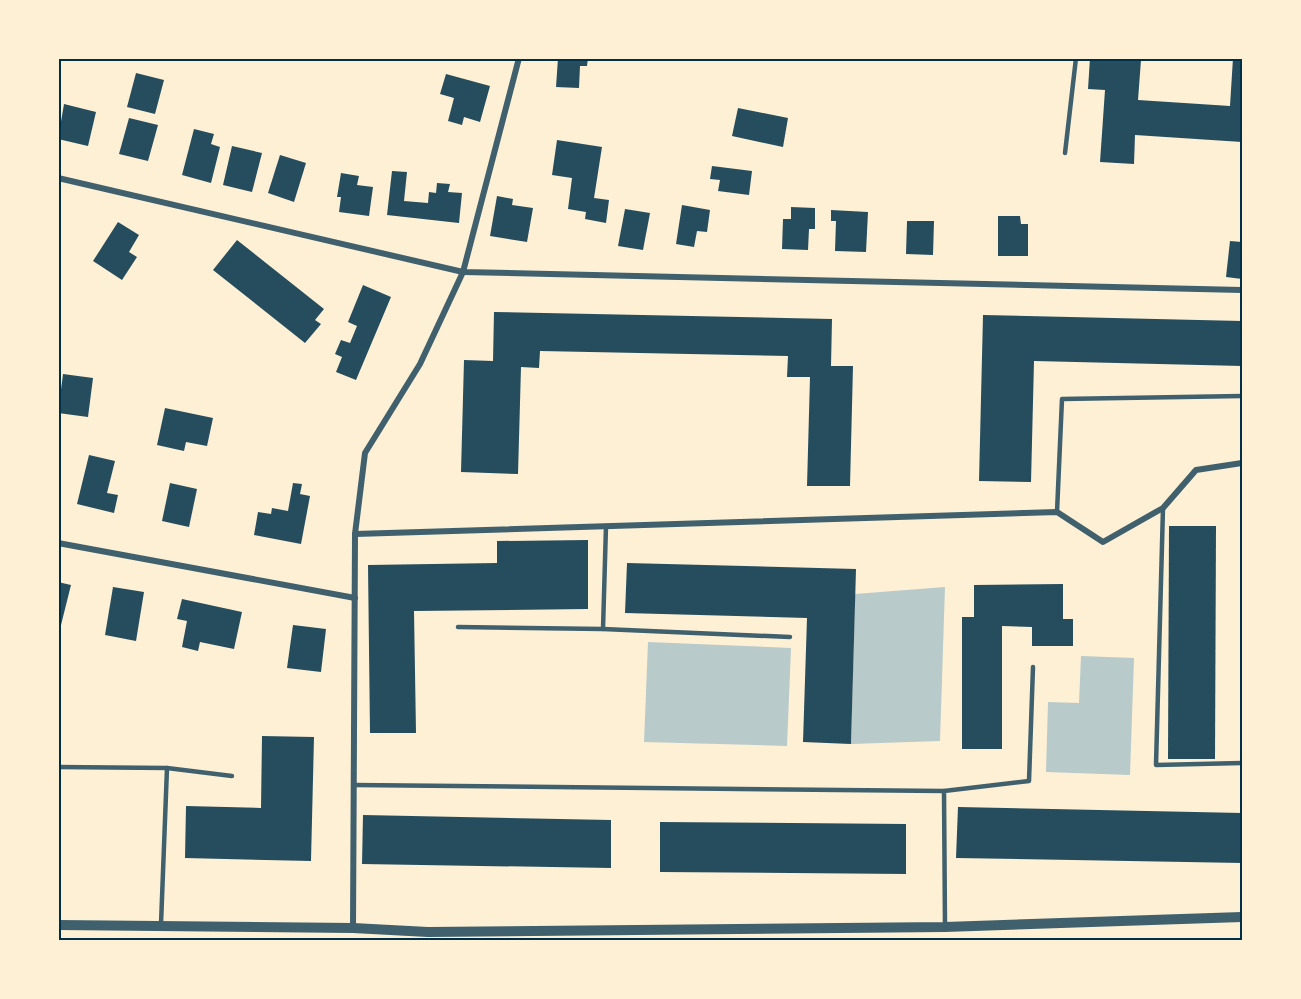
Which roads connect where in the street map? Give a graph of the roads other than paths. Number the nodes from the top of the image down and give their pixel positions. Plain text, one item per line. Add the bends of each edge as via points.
1 (519, 58) edge
2 (1076, 58) edge
3 (1065, 153) dead end
4 (58, 178) edge
5 (463, 272) junction
6 (1242, 290) edge
7 (1242, 396) edge
8 (1242, 464) edge
9 (1163, 508) junction
10 (1057, 512) junction
11 (606, 526) junction
12 (355, 534) junction
13 (58, 543) edge
14 (355, 598) junction
15 (458, 627) dead end
16 (603, 629) junction
17 (790, 637) dead end
18 (1033, 667) dead end
19 (1242, 763) edge
20 (58, 766) edge
21 (167, 768) junction
22 (232, 777) dead end
23 (354, 785) junction
24 (944, 791) junction
25 (1242, 917) edge
26 (58, 925) edge
27 (161, 927) junction
28 (945, 927) junction
29 (353, 928) junction
30 (428, 936) edge

1 - 5 street
2 - 3 lane
4 - 5 street
5 - 6 street
5 - 12 street via 420,364 365,453
7 - 10 lane via 1062,399
8 - 9 street via 1196,470
9 - 10 street via 1103,542
9 - 19 lane via 1156,765
10 - 11 street
11 - 12 street
11 - 16 lane
12 - 14 street
13 - 14 street
14 - 23 street
15 - 16 lane
16 - 17 lane
18 - 24 lane via 1029,781
20 - 21 lane
21 - 22 lane
21 - 27 lane
23 - 24 lane
23 - 29 street
24 - 28 lane
25 - 28 street
26 - 27 street
27 - 29 street
28 - 30 street
29 - 30 street

